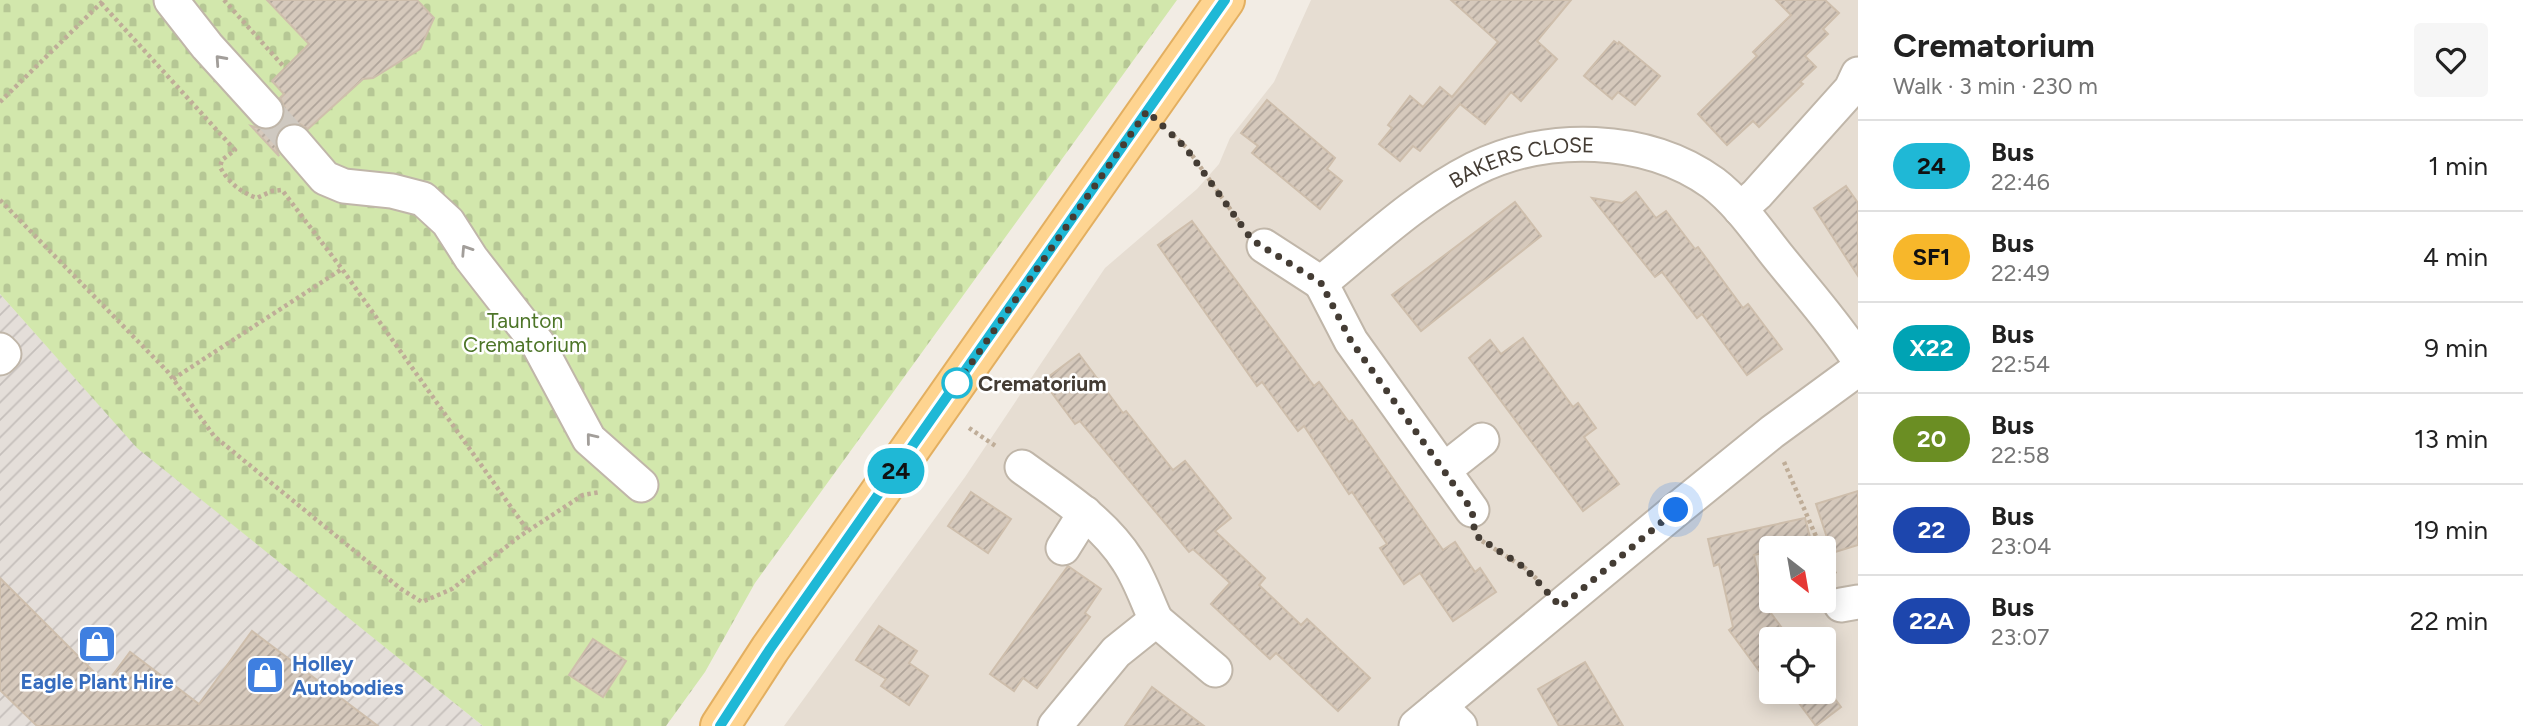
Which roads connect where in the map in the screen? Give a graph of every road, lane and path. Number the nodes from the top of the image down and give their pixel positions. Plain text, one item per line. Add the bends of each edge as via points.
1 (171, 0) edge
2 (224, 0) edge
3 (1225, 0) edge
4 (102, 2) edge
5 (285, 68) dead end
6 (1858, 74) edge
7 (0, 102) edge
8 (266, 111) tunnel mouth
9 (1147, 111) junction
10 (294, 142) tunnel mouth
11 (0, 200) edge
12 (1740, 209) junction
13 (1264, 246) joint
14 (342, 269) junction
15 (1321, 283) junction
16 (0, 350) edge
17 (0, 358) edge
18 (1858, 359) edge
19 (1858, 369) edge
20 (173, 379) junction
21 (939, 409) junction
22 (1772, 432) junction
23 (1482, 440) dead end
24 (1022, 467) joint
25 (1444, 470) junction
26 (641, 485) joint
27 (1472, 510) joint
28 (1085, 513) junction
29 (528, 531) junction
30 (1816, 536) edge
31 (1063, 548) dead end
32 (1561, 607) junction
33 (1156, 620) junction
34 (1215, 670) dead end
35 (1439, 719) edge
36 (720, 726) edge
37 (1055, 726) edge

8 -> 1 street
2 - 5 path
3 - 9 main road
4 - 7 path
4 - 14 path via 235,150 220,167 228,181 257,198 282,190
6 - 12 street via 1851,89
9 - 13 path via 1186,148 1252,240
9 - 21 main road
26 -> 10 street via 589,439 538,344 448,222 424,199 344,186 325,178
11 - 20 path
12 - 15 street, BAKERS CLOSE via 1713,183 1670,159 1621,147 1580,144 1512,153 1473,169 1411,208
12 - 18 street, BAKERS CLOSE
13 - 15 street
14 - 20 path
14 - 29 path
15 - 25 street via 1351,341
16 - 17 street via 4,354
19 - 22 street
20 - 29 path via 215,436 422,602 452,589
21 - 24 path
21 - 36 main road
22 - 30 path
22 - 32 street
23 - 25 street
24 - 28 street
25 - 27 street
26 - 29 path via 583,495
27 - 32 path via 1475,535 1525,568
28 - 31 street
28 - 33 street via 1128,561
32 - 35 street
33 - 34 street
33 - 37 street via 1116,652

